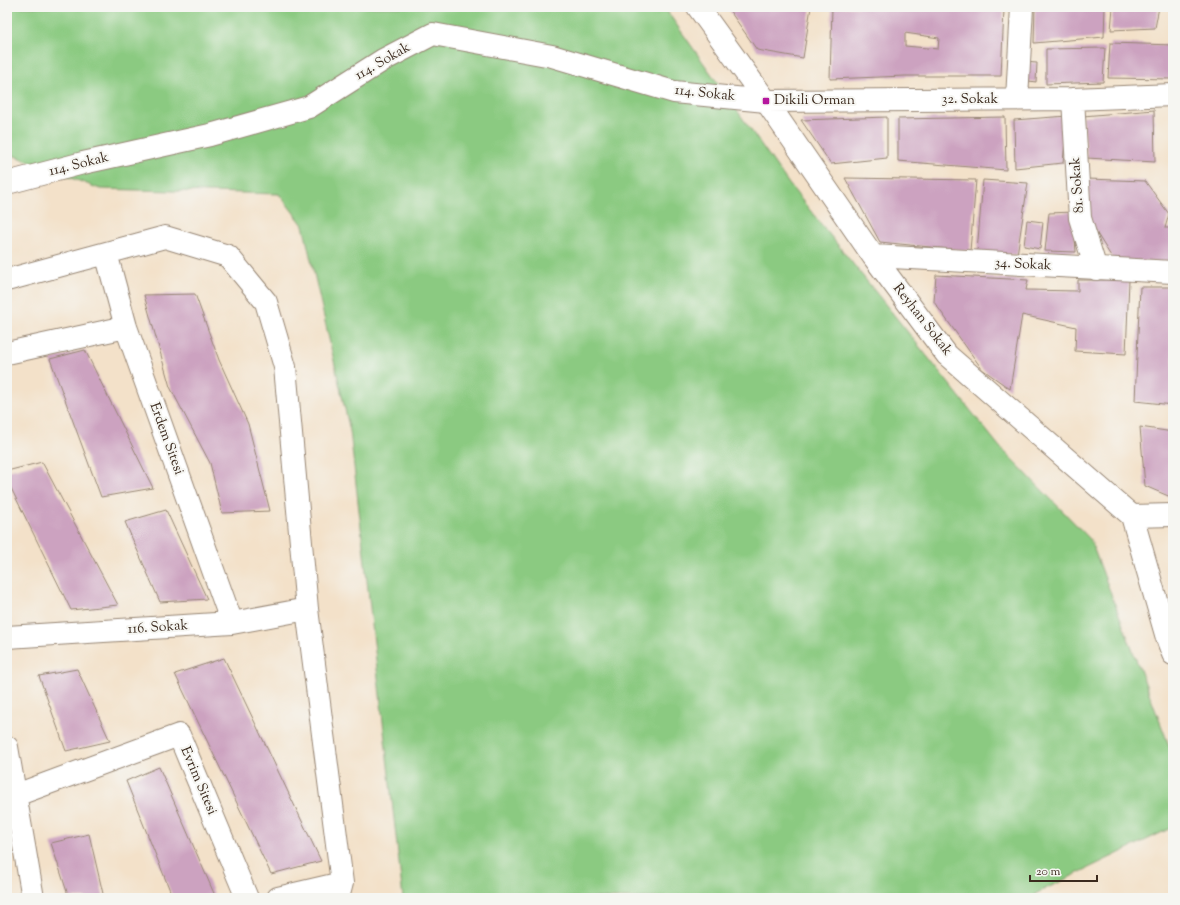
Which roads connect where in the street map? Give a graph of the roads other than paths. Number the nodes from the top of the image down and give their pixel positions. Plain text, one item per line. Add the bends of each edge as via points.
1 (698, 7) edge
2 (1022, 7) edge
3 (1173, 95) edge
4 (1017, 99) junction
5 (1073, 99) junction
6 (766, 101) junction
7 (7, 183) edge
8 (106, 253) junction
9 (873, 256) junction
10 (1096, 269) junction
11 (1173, 272) edge
12 (7, 280) edge
13 (126, 327) junction
14 (7, 353) edge
15 (1173, 515) edge
16 (1132, 516) junction
17 (307, 609) junction
18 (232, 623) junction
19 (7, 637) edge
20 (1171, 643) edge
21 (7, 747) edge
22 (16, 795) junction
23 (340, 891) edge
24 (33, 898) edge
25 (247, 898) edge
26 (278, 898) edge

1 - 6 street, Reyhan Sokak
2 - 4 street
3 - 5 street, 32. Sokak
4 - 5 street, 32. Sokak
4 - 6 street, 32. Sokak
5 - 10 street, 81. Sokak via 1080,218
6 - 7 street, 114. Sokak via 674,92 552,56 433,34 383,60 309,107 210,136 83,163
6 - 9 street, Reyhan Sokak
8 - 12 street
8 - 13 street, Erdem Sitesi
8 - 17 street via 165,237 186,243 228,256 266,302 286,367
9 - 10 street, 34. Sokak
9 - 16 street, Reyhan Sokak via 947,355
10 - 11 street, 34. Sokak
13 - 14 street
13 - 18 street, Erdem Sitesi
15 - 16 street
16 - 20 street
17 - 18 street, 116. Sokak
17 - 23 street
18 - 19 street, 116. Sokak
21 - 22 street
22 - 24 street
22 - 25 street, Evrim Sitesi via 179,735
23 - 26 street

